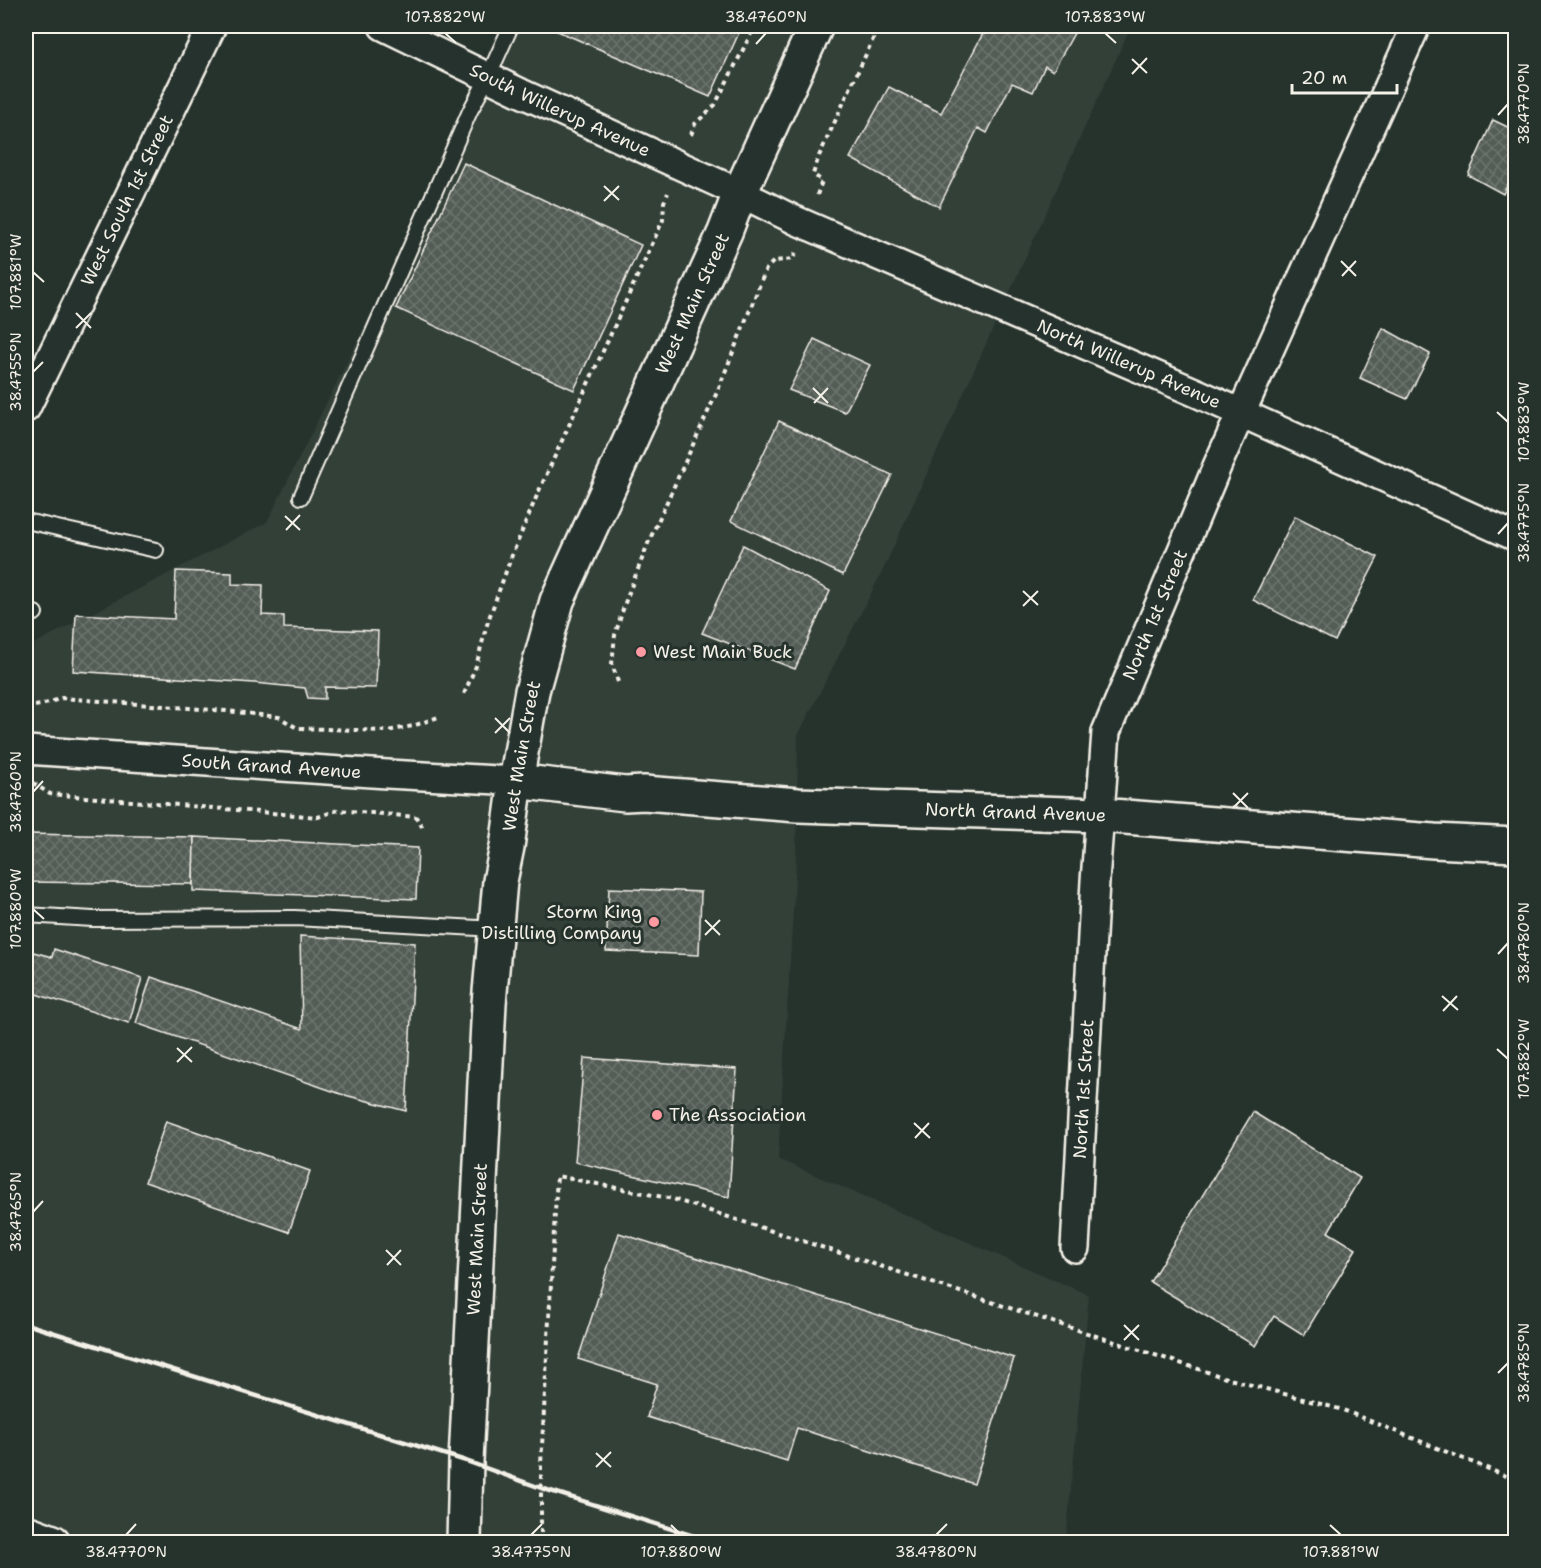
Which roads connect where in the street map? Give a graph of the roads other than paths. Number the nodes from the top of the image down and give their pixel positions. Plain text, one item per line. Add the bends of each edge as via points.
1 (212, 26) edge
2 (383, 26) edge
3 (511, 26) edge
4 (816, 26) edge
5 (1416, 26) edge
6 (488, 77) junction
7 (740, 193) junction
8 (26, 408) edge
9 (1241, 412) junction
10 (301, 497) dead end
11 (26, 521) edge
12 (1514, 531) edge
13 (156, 550) dead end
14 (26, 750) edge
15 (516, 781) junction
16 (1099, 815) junction
17 (1515, 845) edge
18 (26, 915) edge
19 (496, 929) junction
20 (1075, 1248) dead end
21 (26, 1532) edge
22 (53, 1542) edge
23 (464, 1542) edge

1 - 8 street, West South 1st Street
2 - 6 street, South Willerup Avenue
3 - 6 lane
4 - 7 main road, West Main Street
5 - 9 street, North 1st Street
6 - 7 street, South Willerup Avenue
6 - 10 lane
7 - 9 street, North Willerup Avenue
7 - 15 main road, West Main Street via 557,601 532,691
9 - 12 street, North Willerup Avenue
9 - 16 street, North 1st Street via 1106,732
11 - 13 lane
14 - 15 street, South Grand Avenue
15 - 16 main road, North Grand Avenue via 625,794 798,805
15 - 19 main road, West Main Street
16 - 17 main road, North Grand Avenue
16 - 20 street, North 1st Street
18 - 19 lane via 93,919 295,918
19 - 23 main road, West Main Street via 489,1004
21 - 22 main road

